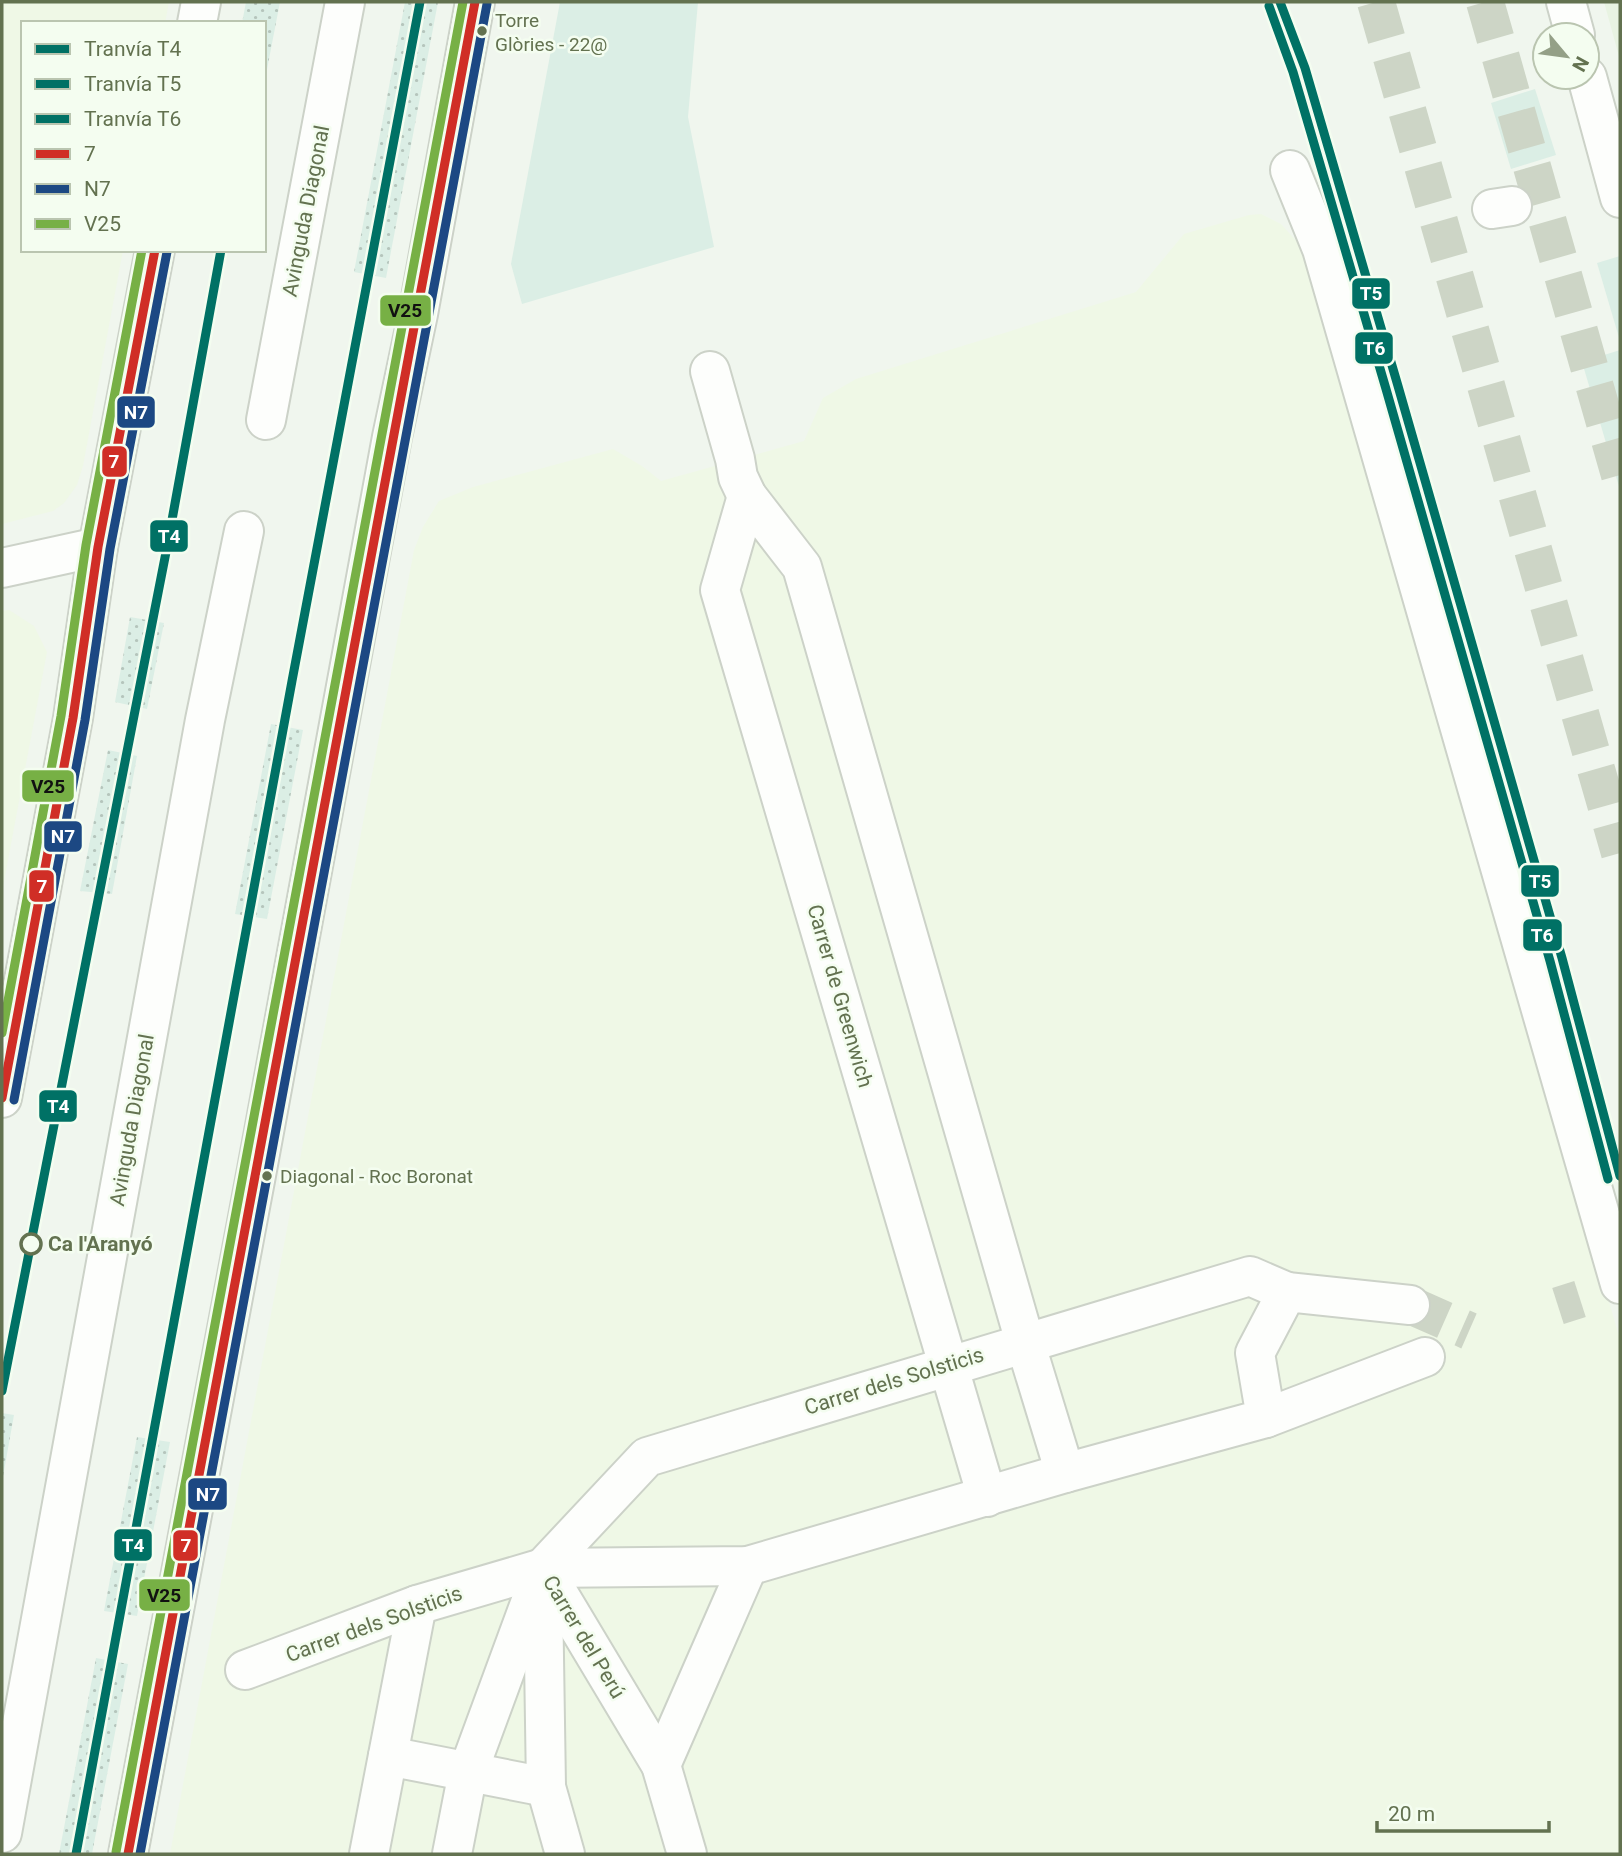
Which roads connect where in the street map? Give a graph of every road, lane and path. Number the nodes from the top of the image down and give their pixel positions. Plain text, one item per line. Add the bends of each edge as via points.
1 (201, 2) edge
2 (345, 2) edge
3 (475, 2) edge
4 (1566, 2) edge
5 (197, 21) edge
6 (1571, 21) edge
7 (1591, 91) edge
8 (1290, 170) dead end
9 (1620, 198) edge
10 (155, 252) edge
11 (710, 372) dead end
12 (267, 420) dead end
13 (747, 496) junction
14 (244, 531) dead end
15 (98, 547) junction
16 (2, 568) edge
17 (2, 1098) edge
18 (1620, 1284) edge
19 (1287, 1292) junction
20 (1410, 1305) tunnel mouth
21 (1025, 1342) junction
22 (1425, 1357) dead end
23 (949, 1365) junction
24 (1266, 1418) junction
25 (1065, 1473) junction
26 (987, 1497) junction
27 (748, 1566) junction
28 (543, 1569) junction
29 (417, 1605) junction
30 (246, 1670) dead end
31 (388, 1756) junction
32 (661, 1765) junction
33 (468, 1772) junction
34 (546, 1787) junction
35 (2, 1833) edge
36 (128, 1854) edge
37 (369, 1854) edge
38 (452, 1854) edge
39 (565, 1854) edge
40 (687, 1854) edge

1 - 5 street
2 - 12 street, Avinguda Diagonal
3 - 36 street
4 - 6 street
7 - 9 street
8 - 18 street via 1325,262
10 - 15 street
11 - 13 street
13 - 21 street via 802,567
13 - 23 street, Carrer de Greenwich via 720,590
14 - 35 street, Avinguda Diagonal via 205,720
15 - 16 street
15 - 17 street via 73,718
19 - 20 street, Carrer dels Solsticis
19 - 21 street, Carrer dels Solsticis via 1250,1276
19 - 24 street via 1255,1353
21 - 23 street, Carrer dels Solsticis
21 - 25 street
22 - 24 street, Carrer dels Solsticis
23 - 26 street, Carrer de Greenwich
23 - 28 street, Carrer dels Solsticis via 647,1457
24 - 25 street, Carrer dels Solsticis
25 - 26 street, Carrer dels Solsticis
26 - 27 street, Carrer dels Solsticis
27 - 28 street, Carrer dels Solsticis
27 - 32 street
28 - 29 street, Carrer dels Solsticis
28 - 32 street, Carrer del Perú
28 - 33 street
28 - 34 street, Carrer del Perú
29 - 30 street, Carrer dels Solsticis
29 - 31 street
31 - 33 street
31 - 37 street
32 - 40 street, Carrer del Perú
33 - 34 street
33 - 38 street
34 - 39 street, Carrer del Perú

